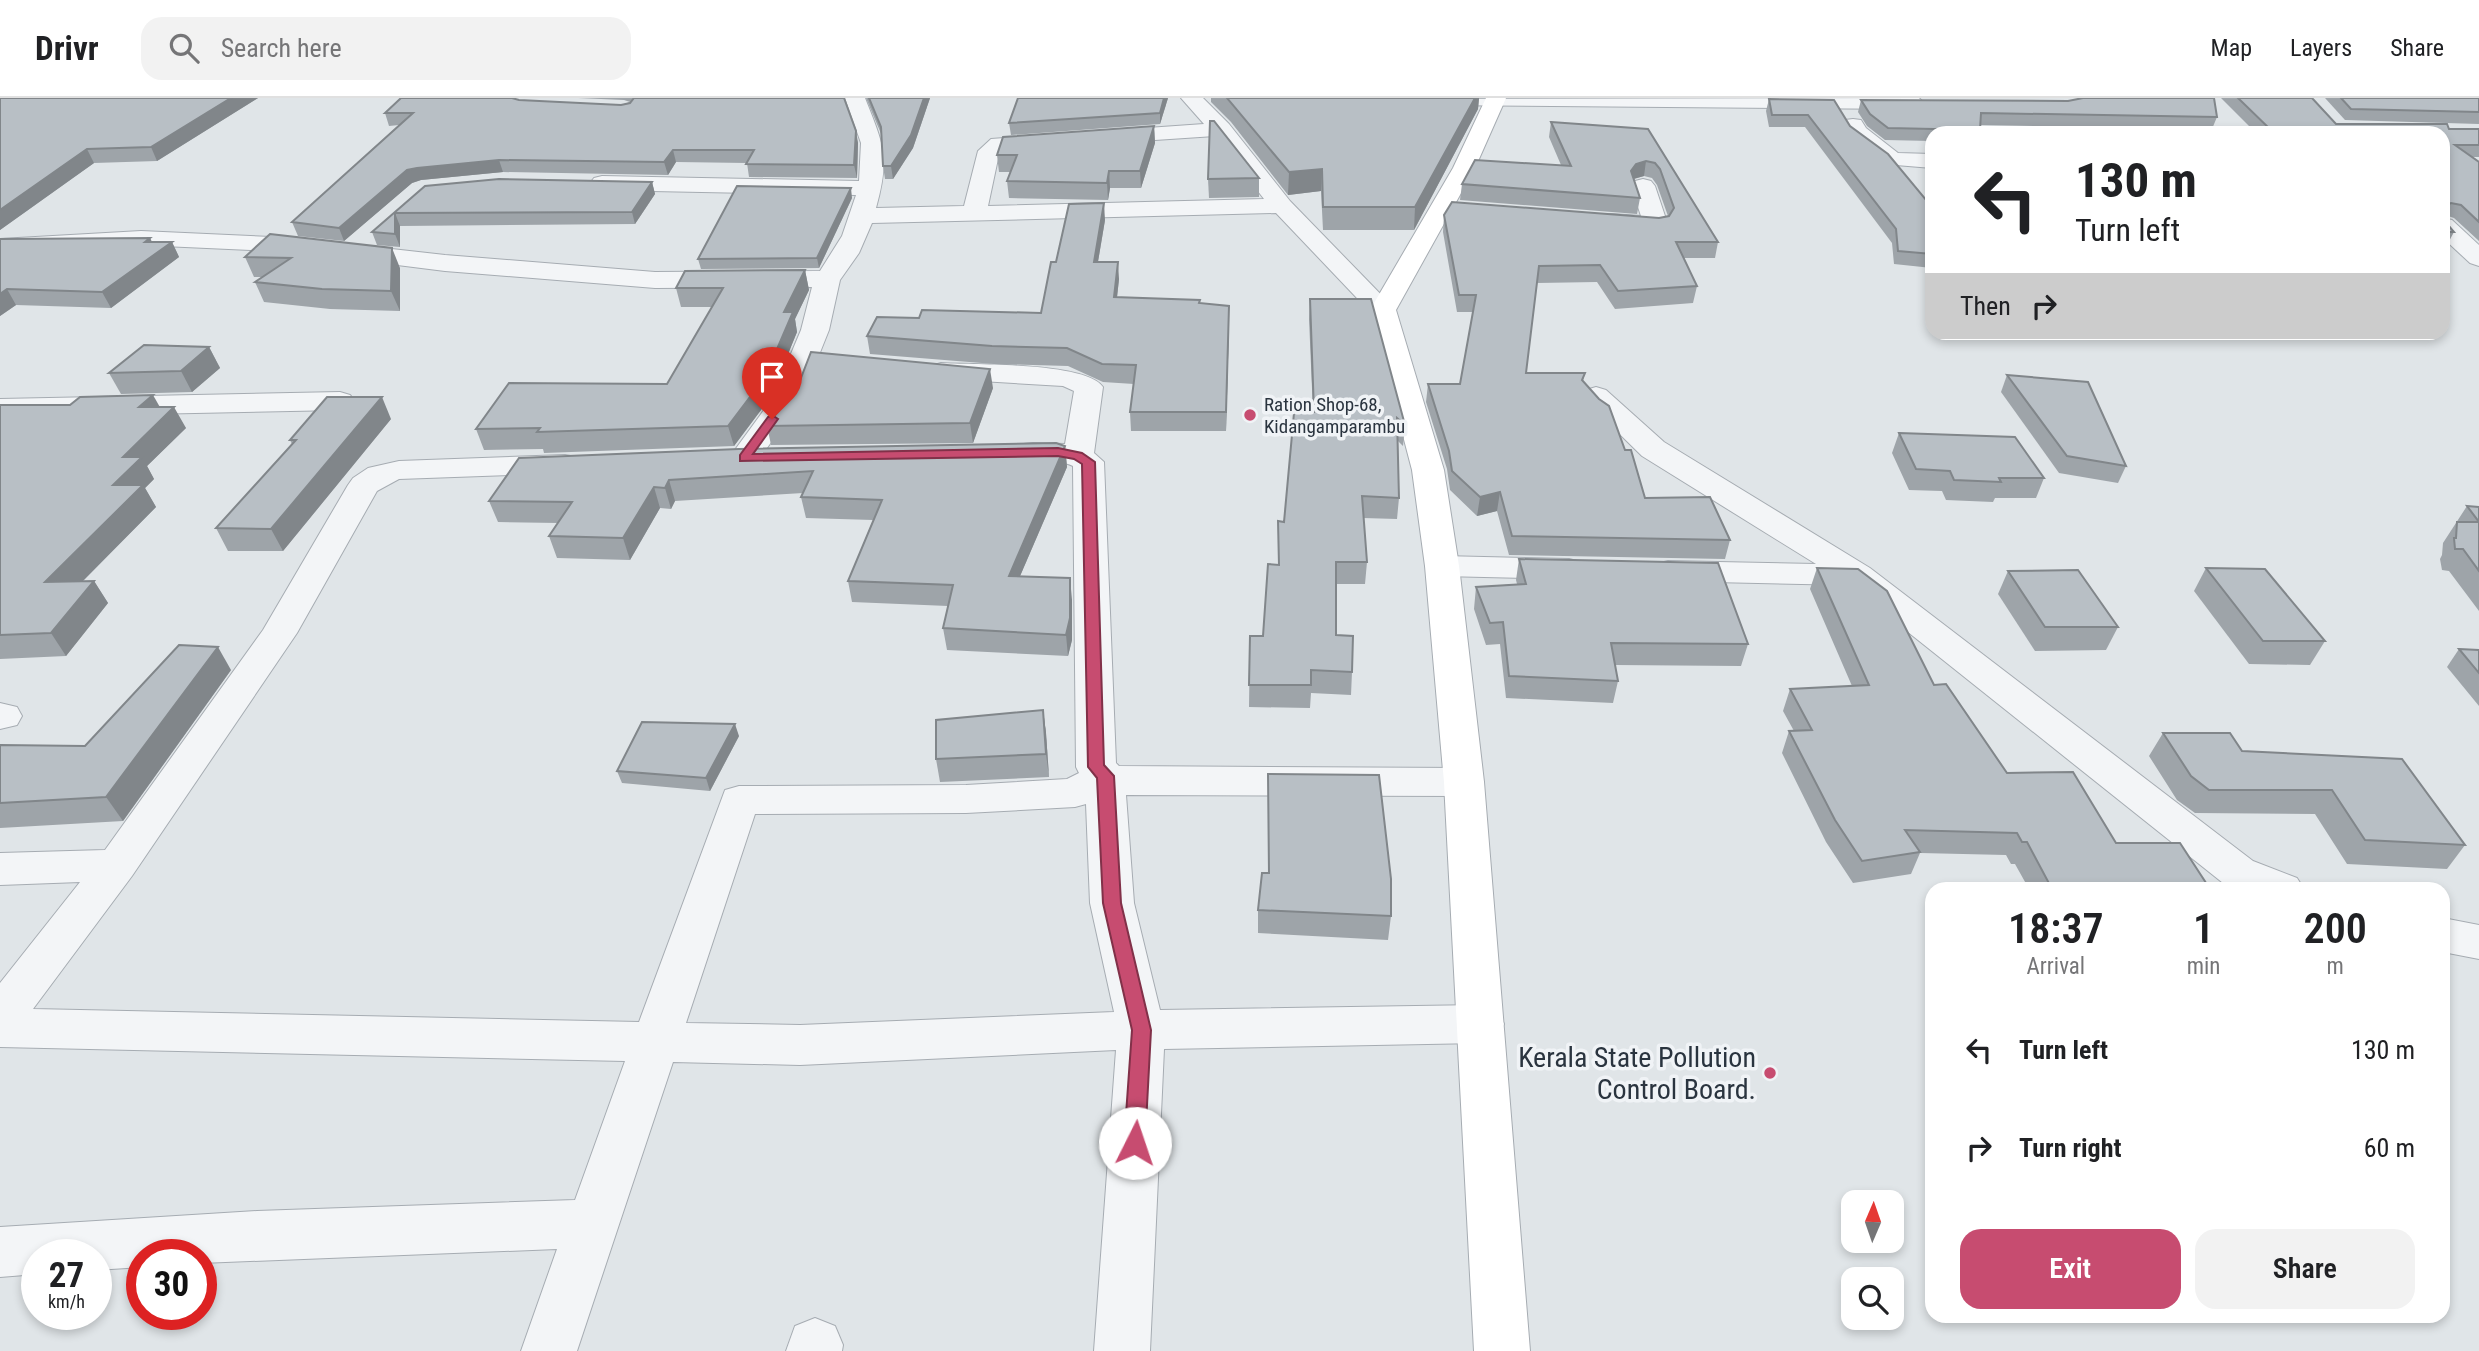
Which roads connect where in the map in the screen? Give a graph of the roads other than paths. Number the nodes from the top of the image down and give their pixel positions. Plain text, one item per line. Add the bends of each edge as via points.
1 (855, 98) edge
2 (1191, 98) edge
3 (1413, 99) edge
4 (1495, 99) edge
5 (1837, 100) edge
6 (1931, 103) edge
7 (1220, 129) junction
8 (1925, 160) edge
9 (585, 183) edge
10 (1643, 186) dead end
11 (867, 188) junction
12 (1282, 206) junction
13 (974, 214) junction
14 (863, 216) junction
15 (1587, 219) edge
16 (371, 234) edge
17 (2460, 236) edge
18 (0, 246) edge
19 (350, 252) junction
20 (2479, 258) edge
21 (827, 279) junction
22 (1383, 310) junction
23 (912, 369) edge
24 (1596, 396) edge
25 (340, 401) edge
26 (0, 408) edge
27 (976, 454) edge
28 (1078, 456) junction
29 (785, 457) edge
30 (592, 463) edge
31 (1442, 566) junction
32 (1595, 569) edge
33 (1636, 570) edge
34 (1858, 575) junction
35 (1105, 776) junction
36 (1464, 782) junction
37 (117, 865) junction
38 (0, 869) edge
39 (2264, 882) edge
40 (2450, 936) edge
41 (2479, 942) edge
42 (0, 1018) edge
43 (1480, 1024) junction
44 (0, 1028) edge
45 (1141, 1030) junction
46 (655, 1041) junction
47 (594, 1224) junction
48 (0, 1252) edge
49 (549, 1351) edge
50 (1122, 1351) edge
51 (1502, 1351) edge

1 - 11 street via 873,147
2 - 7 street
3 - 4 street
4 - 5 street
4 - 22 main road via 1464,168 1454,209
5 - 6 street
5 - 8 street via 1857,132 1892,159
7 - 12 street
7 - 13 street via 999,144 989,151
9 - 11 street
10 - 15 street via 1656,225
11 - 14 street
12 - 13 street
12 - 22 street
13 - 14 street
14 - 21 street via 848,251
16 - 19 street
17 - 20 street
18 - 19 street via 141,238
19 - 21 street via 655,280
21 - 29 street via 815,330 817,360 730,458
22 - 31 main road via 1428,470
23 - 28 street via 1068,378 1089,387
24 - 34 street via 1653,449
25 - 26 street
27 - 28 street via 1058,452
28 - 35 street via 1088,462 1096,767
30 - 37 street via 399,470 364,485 279,633
31 - 32 street
31 - 36 main road
33 - 34 street
34 - 39 street via 2238,872
35 - 36 street via 1121,781
35 - 45 street via 1112,903
35 - 46 street via 1076,793 966,799 739,800
36 - 43 main road
37 - 38 street
37 - 42 street
40 - 41 street
43 - 45 street
43 - 51 main road
44 - 46 street
45 - 46 street via 800,1045
45 - 50 street
46 - 47 street
47 - 48 street via 257,1235
47 - 49 street

